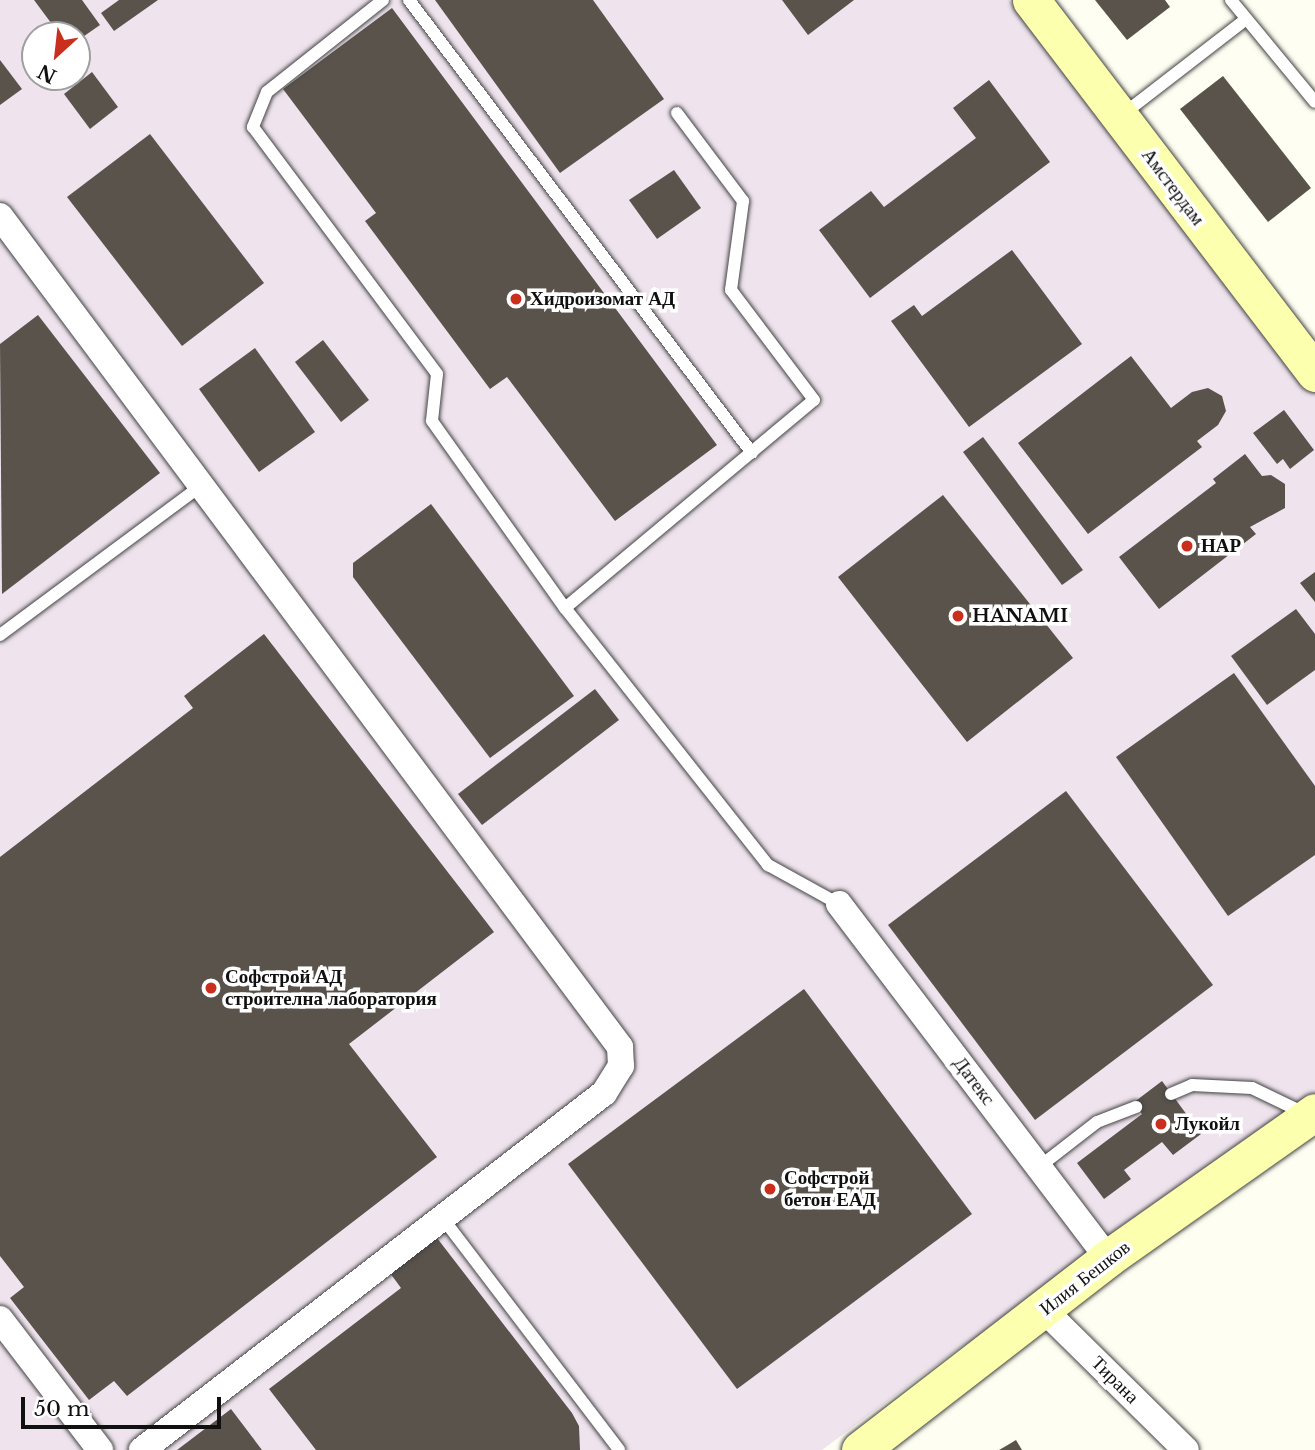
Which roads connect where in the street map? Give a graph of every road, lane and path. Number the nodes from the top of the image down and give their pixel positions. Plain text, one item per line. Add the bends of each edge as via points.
1 (383, 0) edge
2 (410, 0) edge
3 (1031, 0) edge
4 (1231, 0) edge
5 (1246, 19) junction
6 (1315, 102) edge
7 (677, 113) dead end
8 (1119, 117) junction
9 (0, 216) edge
10 (1315, 373) edge
11 (752, 453) junction
12 (202, 485) junction
13 (565, 608) junction
14 (0, 635) edge
15 (839, 904) joint
16 (1171, 1094) dead end
17 (1136, 1107) dead end
18 (1312, 1114) edge
19 (1039, 1167) junction
20 (441, 1216) junction
21 (1108, 1258) junction
22 (1044, 1310) junction
23 (0, 1319) edge
24 (100, 1450) edge
25 (142, 1450) edge
26 (619, 1450) edge
27 (860, 1450) edge
28 (1186, 1450) edge

1 - 13 lane via 267,92 253,127 437,374 432,421
2 - 11 lane
3 - 8 street, Амстердам
4 - 5 lane
5 - 6 lane
5 - 8 lane
7 - 11 lane via 743,201 731,290 814,400
8 - 10 street, Амстердам
9 - 12 street
11 - 13 lane
12 - 14 lane
12 - 20 street via 621,1047 621,1066 604,1093
13 - 15 lane via 768,865
15 - 19 street, Датекс
16 - 18 lane via 1192,1086 1252,1088
17 - 19 lane via 1097,1122
18 - 21 street, Илия Бешков
19 - 21 street, Датекс
20 - 25 street
20 - 26 lane
21 - 22 street, Илия Бешков
22 - 27 street, Илия Бешков
22 - 28 street, Тирана
23 - 24 street

